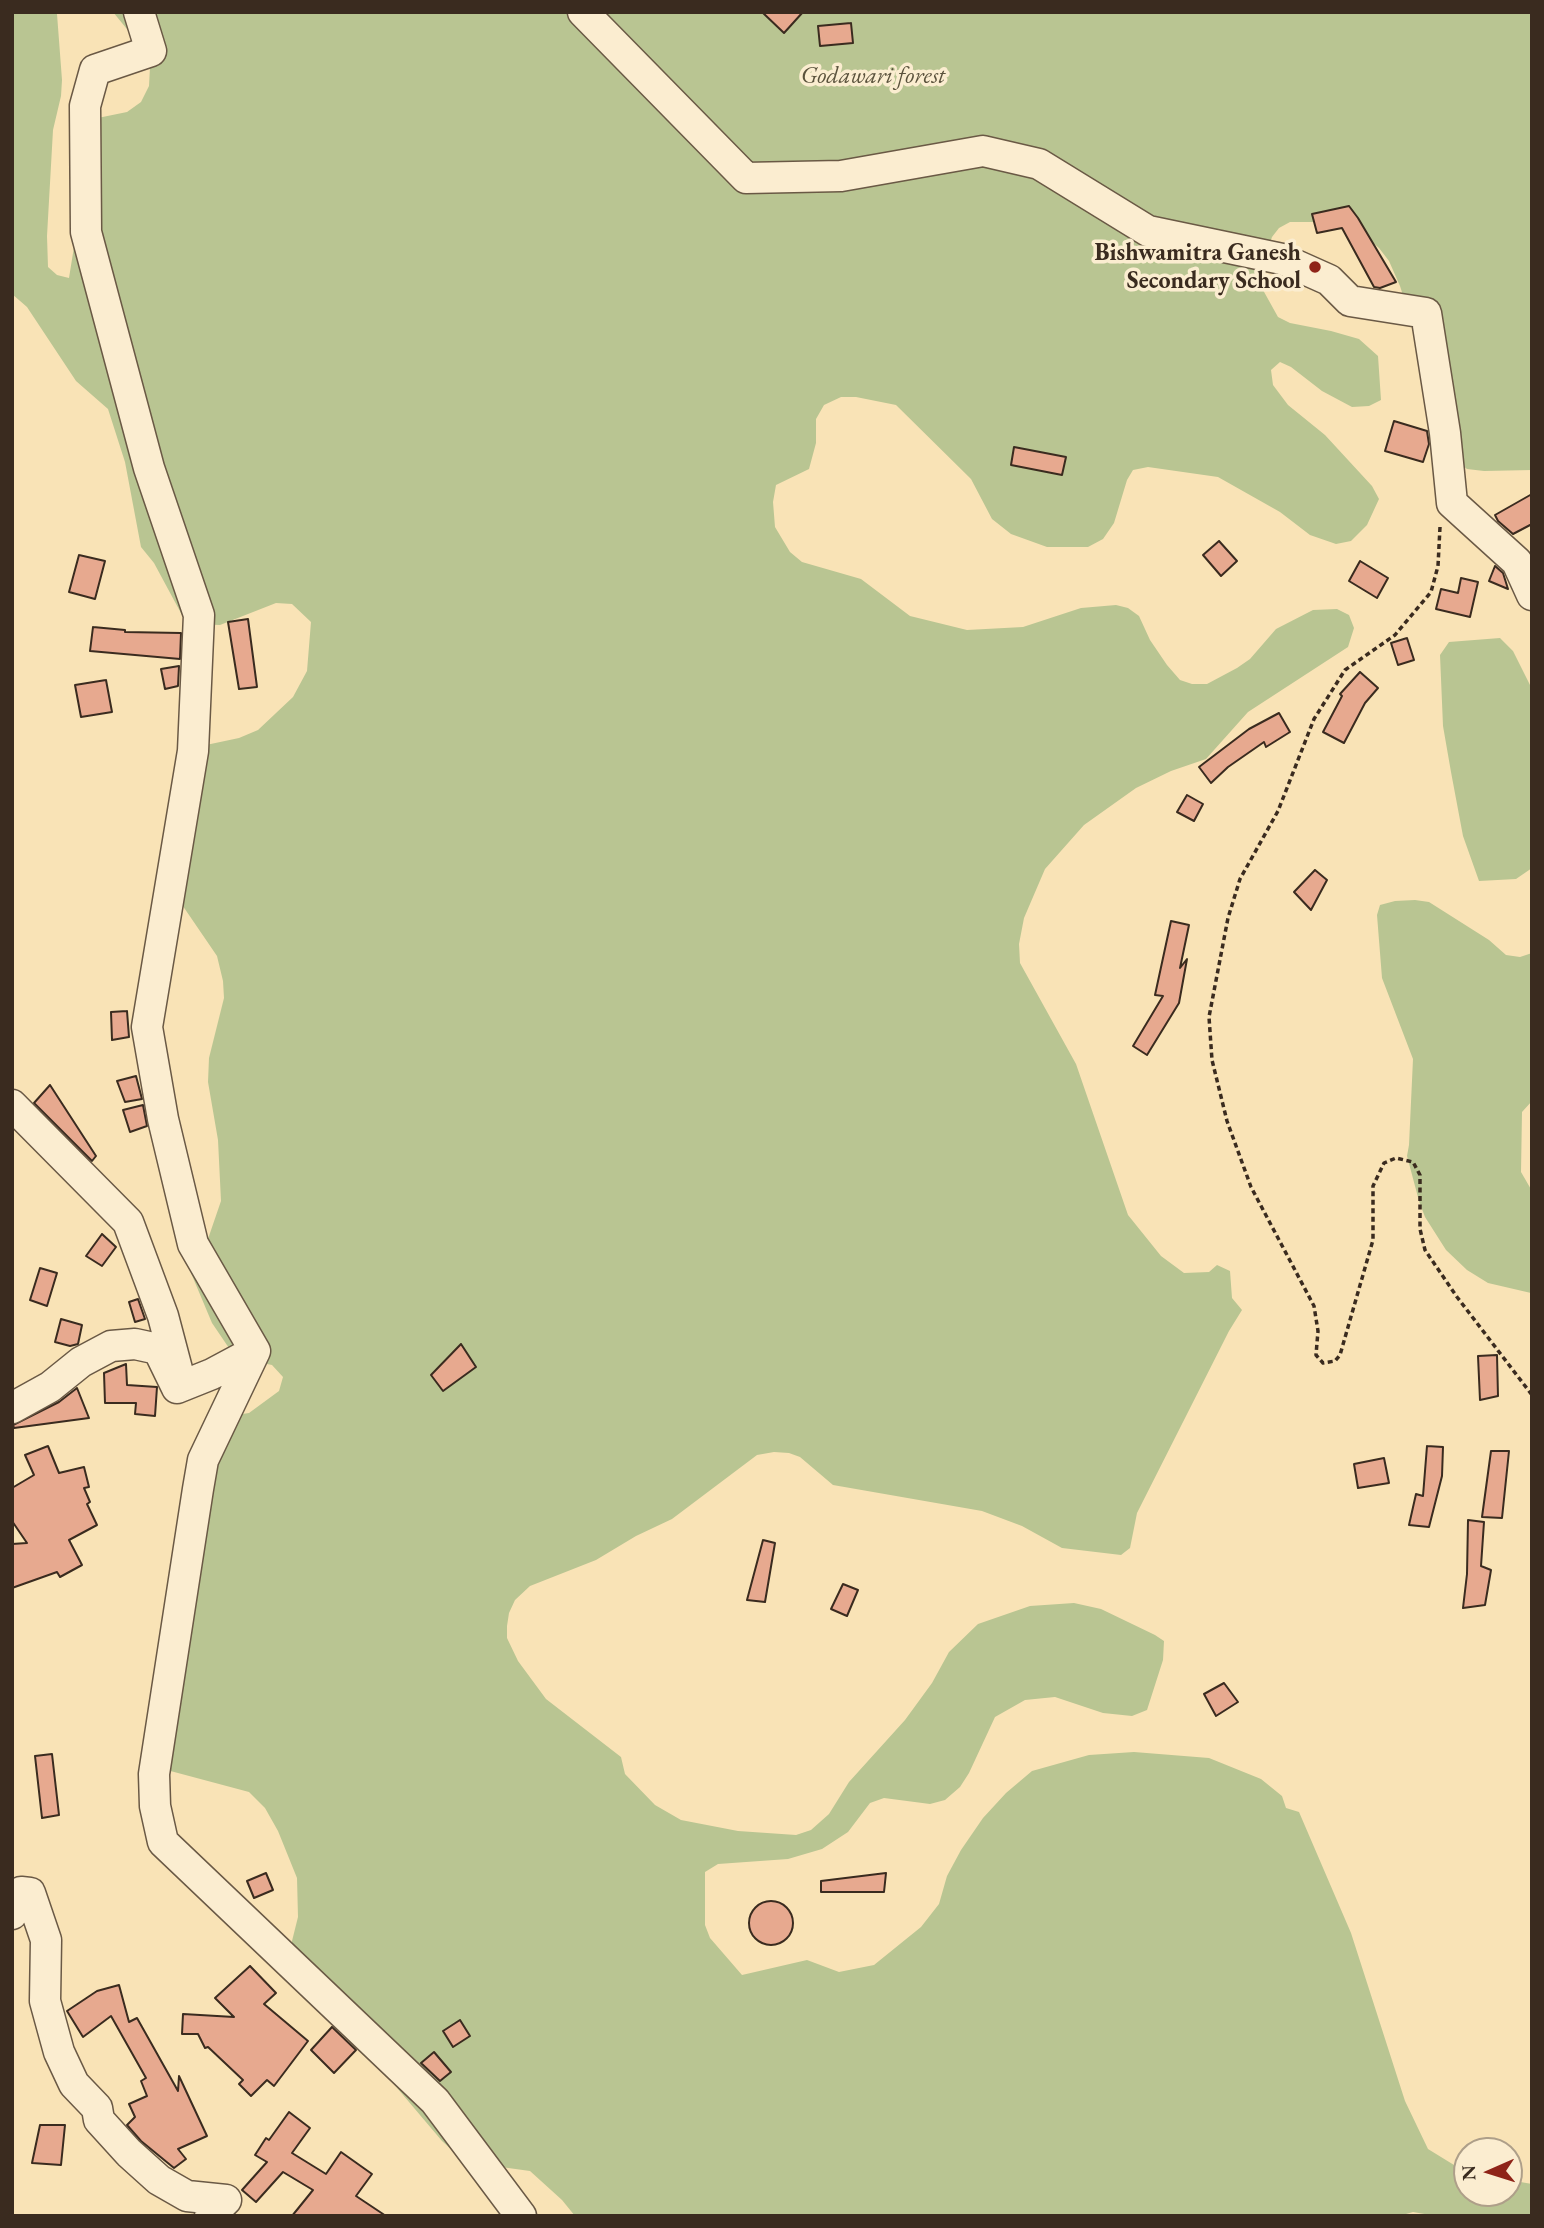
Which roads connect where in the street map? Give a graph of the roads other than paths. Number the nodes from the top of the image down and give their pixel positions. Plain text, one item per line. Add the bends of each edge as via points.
1 (124, 12) edge
2 (139, 12) edge
3 (583, 12) edge
4 (151, 51) junction
5 (1532, 595) edge
6 (12, 1105) edge
7 (256, 1351) junction
8 (177, 1388) junction
9 (12, 1408) edge
10 (18, 1894) edge
11 (209, 2216) edge
12 (521, 2216) edge

1 - 4 street
2 - 4 street
3 - 5 street via 746,178 841,176 983,151 1039,164 1148,231 1282,259 1329,280 1350,302 1426,313 1452,503 1517,562
4 - 7 street via 95,70 85,106 86,232 149,468 200,615 193,751 147,1027 193,1244
6 - 8 street via 128,1222 163,1315
7 - 8 street
7 - 12 street via 203,1460 154,1774 163,1842 435,2101
8 - 9 street via 158,1349 135,1344 111,1346
10 - 11 street via 46,1940 45,2001 74,2084 97,2108 99,2120 159,2180 187,2196 226,2200

